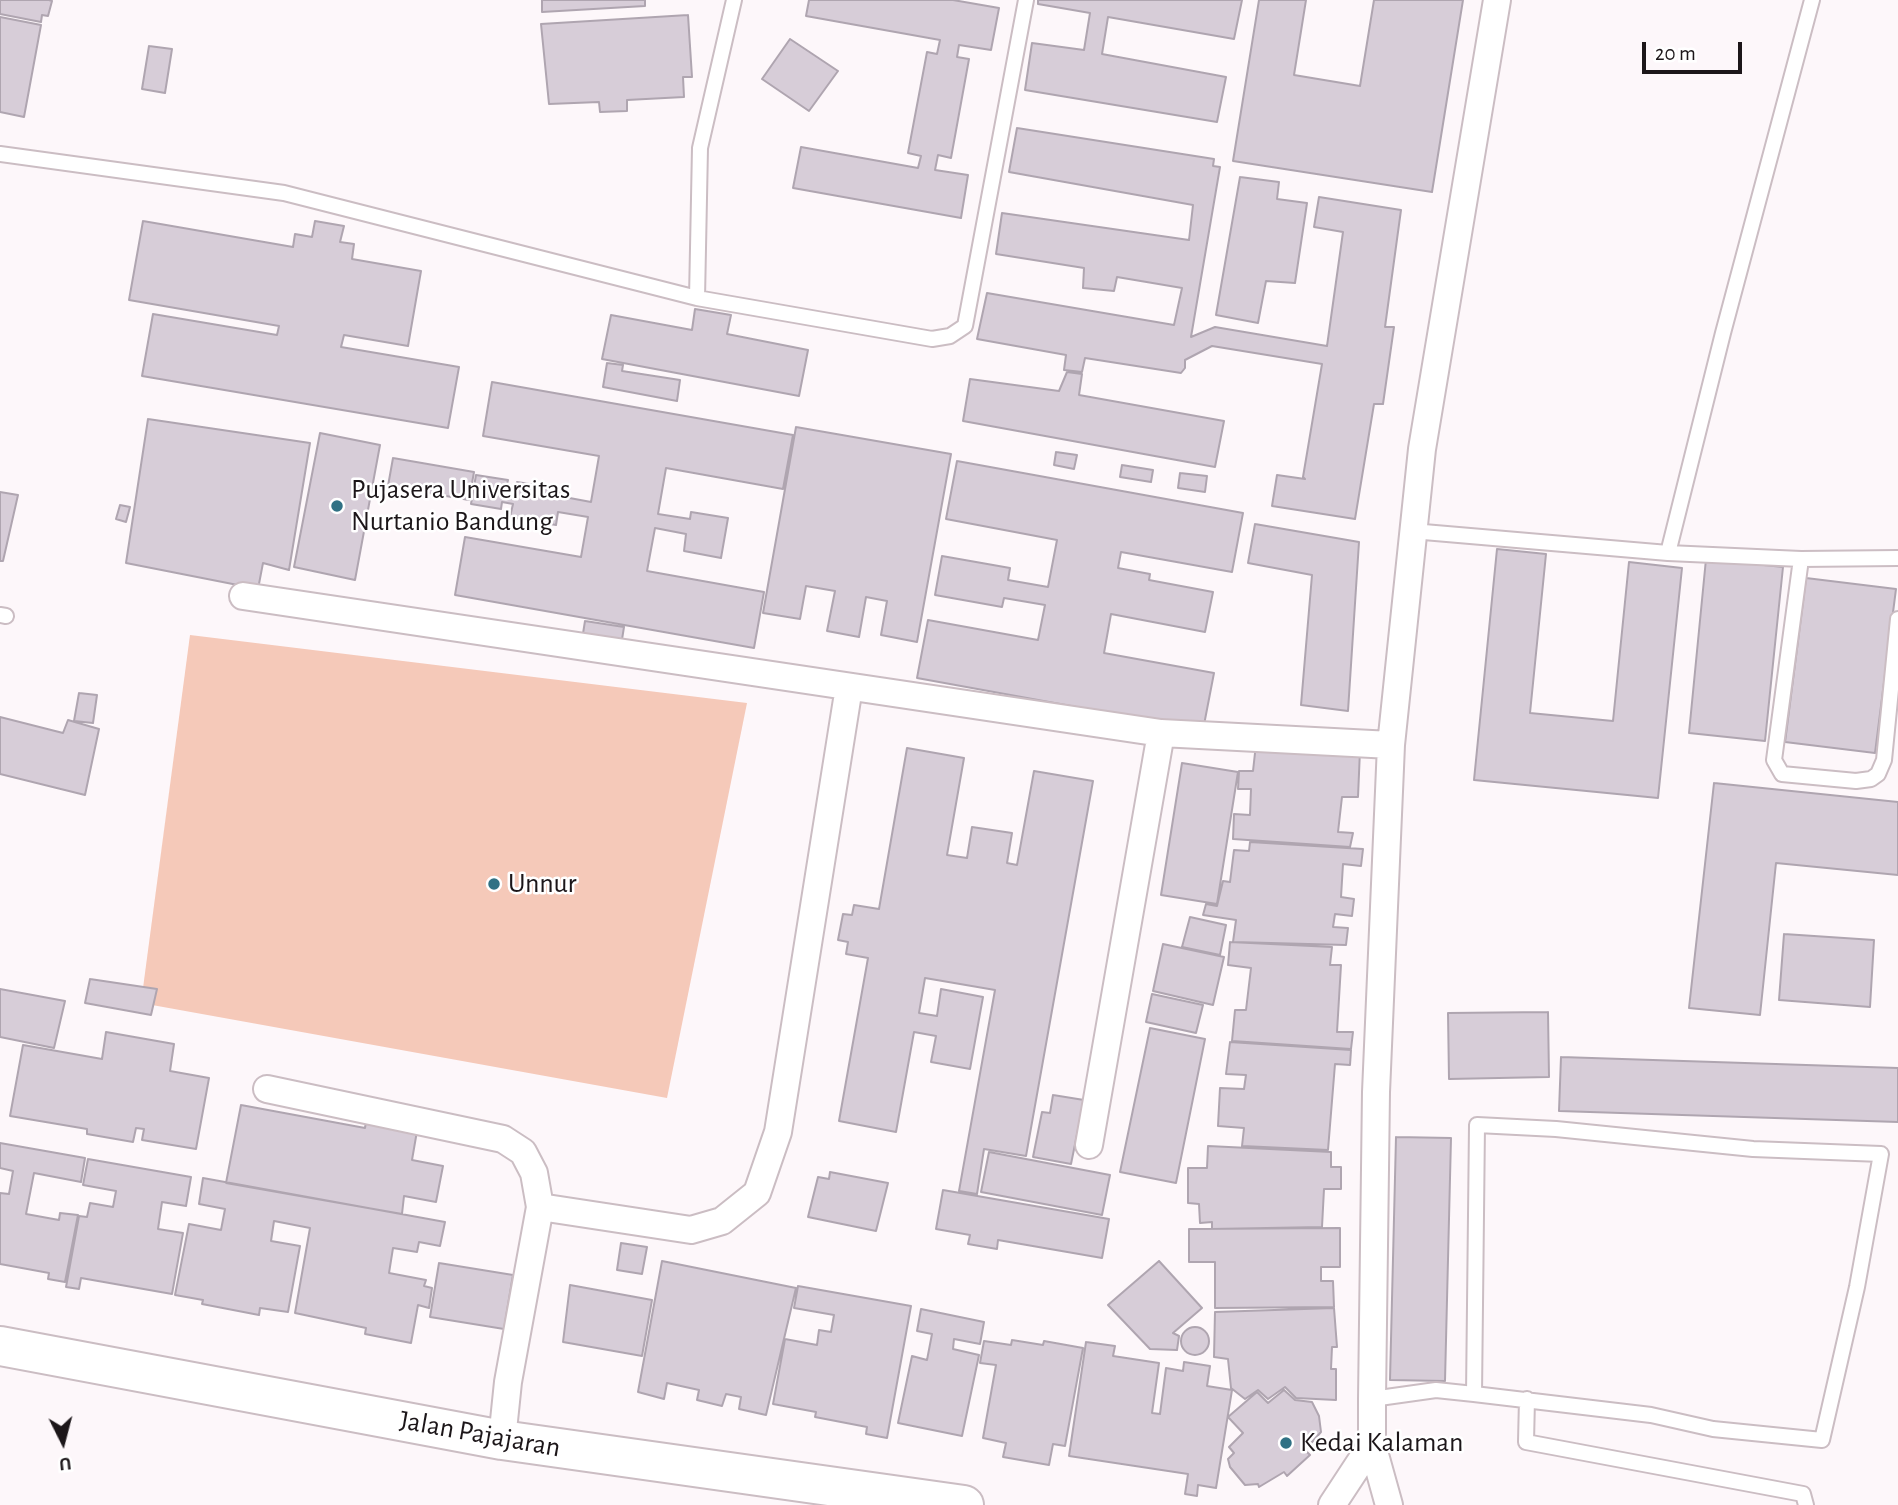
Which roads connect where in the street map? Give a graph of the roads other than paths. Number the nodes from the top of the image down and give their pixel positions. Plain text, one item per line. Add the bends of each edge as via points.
1 (734, 0) edge
2 (1026, 0) edge
3 (1497, 0) edge
4 (1812, 0) edge
5 (0, 154) edge
6 (697, 298) junction
7 (1412, 531) junction
8 (1668, 552) junction
9 (1898, 558) edge
10 (1801, 559) junction
11 (243, 596) dead end
12 (1898, 619) edge
13 (849, 687) junction
14 (1161, 733) junction
15 (1391, 745) junction
16 (267, 1089) dead end
17 (1089, 1145) dead end
18 (540, 1207) junction
19 (0, 1346) edge
20 (1474, 1394) junction
21 (1371, 1399) junction
22 (1527, 1399) junction
23 (502, 1440) junction
24 (1372, 1444) junction
25 (964, 1505) edge
26 (1332, 1505) edge
27 (1389, 1505) edge
28 (1806, 1505) edge

1 - 6 lane via 700,148
2 - 6 lane via 965,326 950,336 932,339
3 - 7 street
4 - 8 lane
5 - 6 lane via 284,194
7 - 8 lane
7 - 15 street
8 - 10 lane
9 - 10 lane
10 - 12 lane via 1774,760 1782,774 1856,781 1878,774 1884,760
11 - 13 street
13 - 14 street
13 - 18 street via 778,1132 757,1193 722,1221 691,1230
14 - 15 street
14 - 17 street
15 - 21 street via 1376,1092
16 - 18 street via 503,1139 523,1152 534,1173
18 - 23 street
19 - 23 main road, Jalan Pajajaran
20 - 21 lane via 1436,1390
20 - 22 lane
20 - 22 lane via 1477,1125 1753,1150 1881,1154 1822,1440 1713,1429 1651,1415
21 - 24 street
22 - 28 lane via 1526,1442 1803,1494
23 - 25 main road, Jalan Pajajaran
24 - 26 street
24 - 27 street

